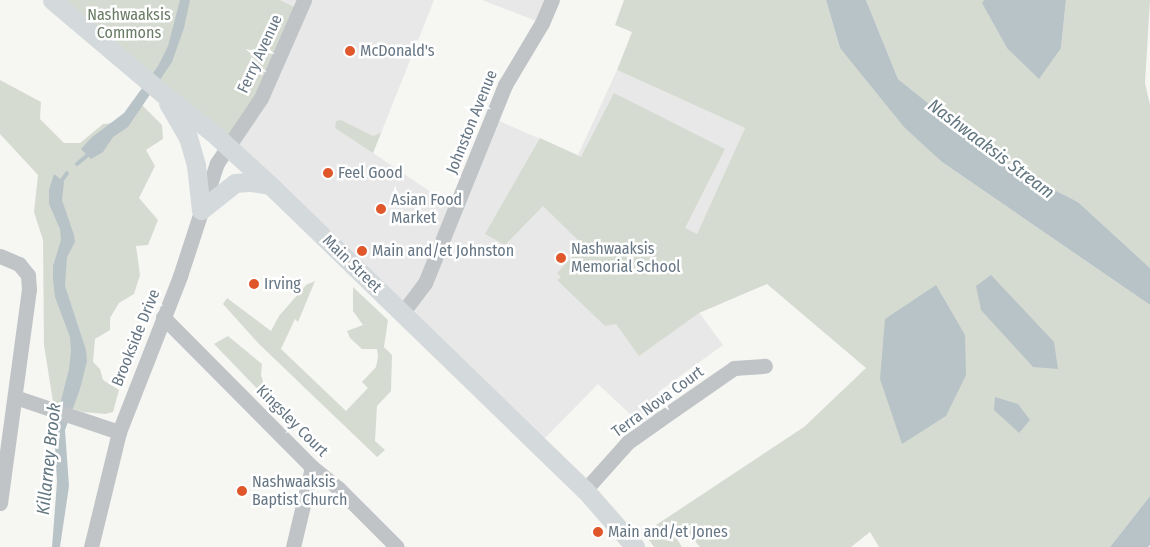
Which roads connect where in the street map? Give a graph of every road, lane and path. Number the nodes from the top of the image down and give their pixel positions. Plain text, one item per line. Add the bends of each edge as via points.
1 (52, 0) edge
2 (304, 0) edge
3 (552, 0) edge
4 (162, 93) junction
5 (228, 147) junction
6 (270, 185) junction
7 (201, 210) junction
8 (0, 256) edge
9 (403, 312) junction
10 (163, 317) junction
11 (766, 366) dead end
12 (15, 397) junction
13 (119, 432) junction
14 (312, 467) junction
15 (585, 490) junction
16 (0, 503) edge
17 (91, 547) edge
18 (293, 547) edge
19 (397, 547) edge
20 (635, 547) edge

1 - 4 main road, Main Street
2 - 5 street, Ferry Avenue via 271,80
3 - 9 street, Johnston Avenue via 505,85 425,283
4 - 5 main road, Main Street
4 - 7 main road via 188,137 196,165
5 - 6 main road, Main Street
5 - 7 street, Brookside Drive via 218,163
6 - 7 main road via 235,183
6 - 9 main road, Main Street
7 - 10 street, Brookside Drive
8 - 12 street via 19,264 28,275
9 - 15 main road, Main Street
10 - 13 street, Brookside Drive
10 - 14 street, Kingsley Court
11 - 15 street, Terra Nova Court via 734,368 628,442
12 - 13 street
12 - 16 street
13 - 17 street, Brookside Drive
14 - 18 street
14 - 19 street, Kingsley Court via 338,488
15 - 20 main road, Main Street

